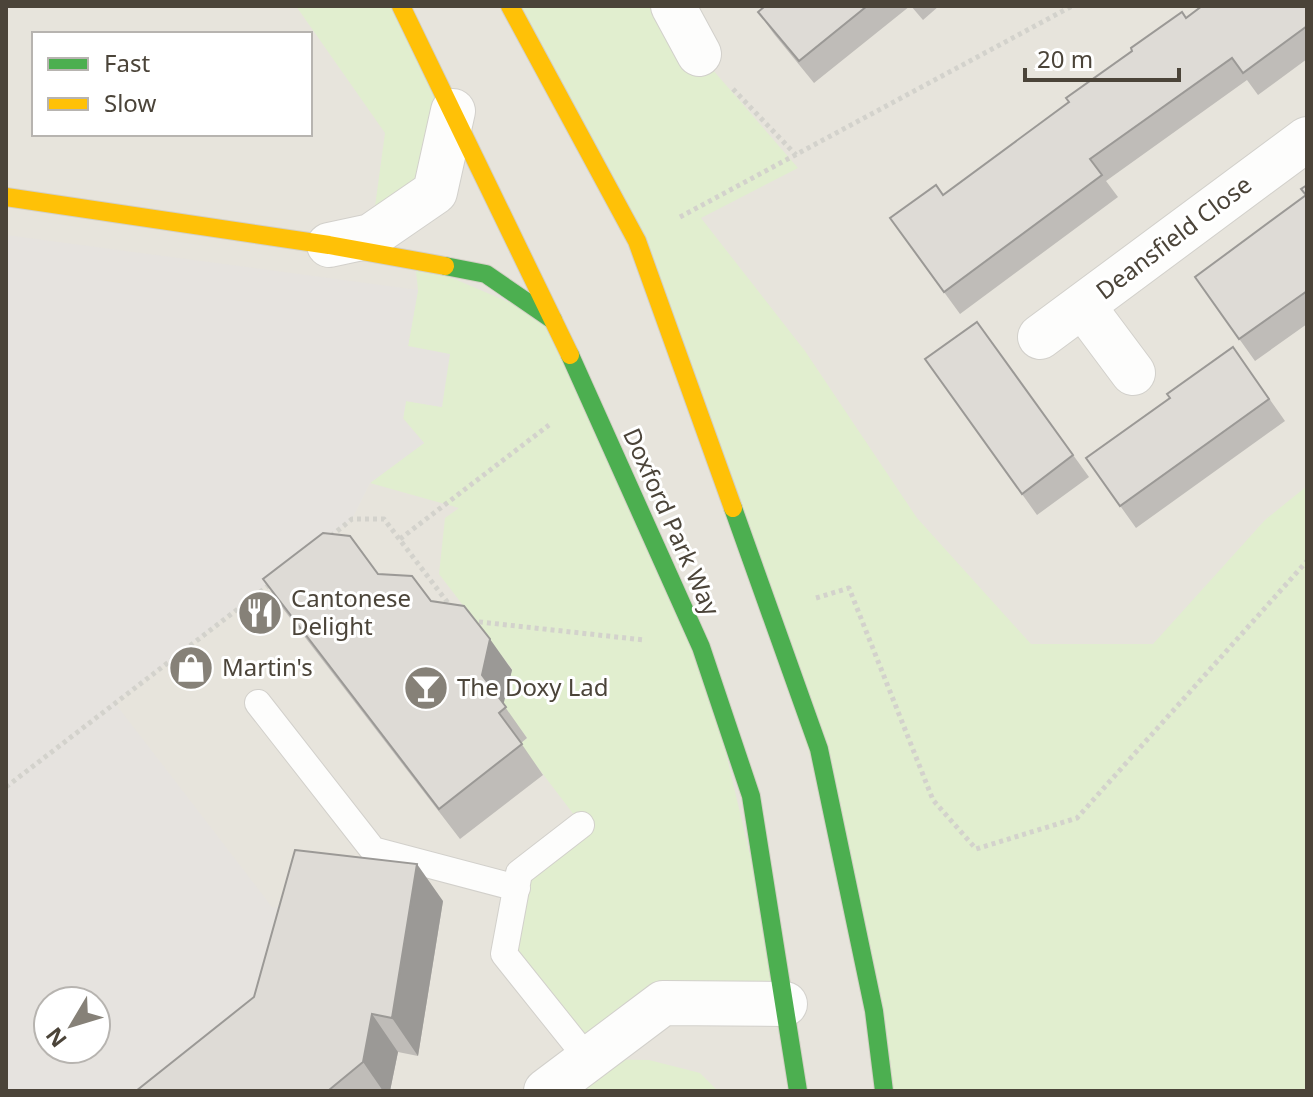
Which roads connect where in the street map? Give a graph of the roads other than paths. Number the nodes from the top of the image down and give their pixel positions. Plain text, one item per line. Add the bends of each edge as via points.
1 (401, 6) edge
2 (510, 6) edge
3 (673, 6) edge
4 (699, 54) road end
5 (453, 111) junction
6 (1307, 139) edge
7 (6, 197) edge
8 (329, 245) junction
9 (1083, 306) junction
10 (555, 322) junction
11 (1040, 337) dead end
12 (1133, 373) dead end
13 (258, 703) dead end
14 (581, 825) dead end
15 (517, 888) junction
16 (785, 1004) junction
17 (588, 1059) junction
18 (546, 1091) edge
19 (798, 1091) edge
20 (884, 1091) edge

1 - 5 main road, Doxford Park Way
2 - 20 main road via 637,241 819,749 874,1011
3 - 4 street
5 - 8 street via 435,192 371,236
5 - 10 main road, Doxford Park Way
6 - 9 street, Deansfield Close
7 - 8 main road
8 - 10 main road via 486,274
9 - 11 street, Deansfield Close
9 - 12 street
10 - 16 main road, Doxford Park Way via 701,647 751,796
13 - 15 lane via 373,850
14 - 15 lane via 519,873
15 - 17 lane via 504,954
16 - 17 street via 663,1003
16 - 19 main road, Doxford Park Way
17 - 18 street

